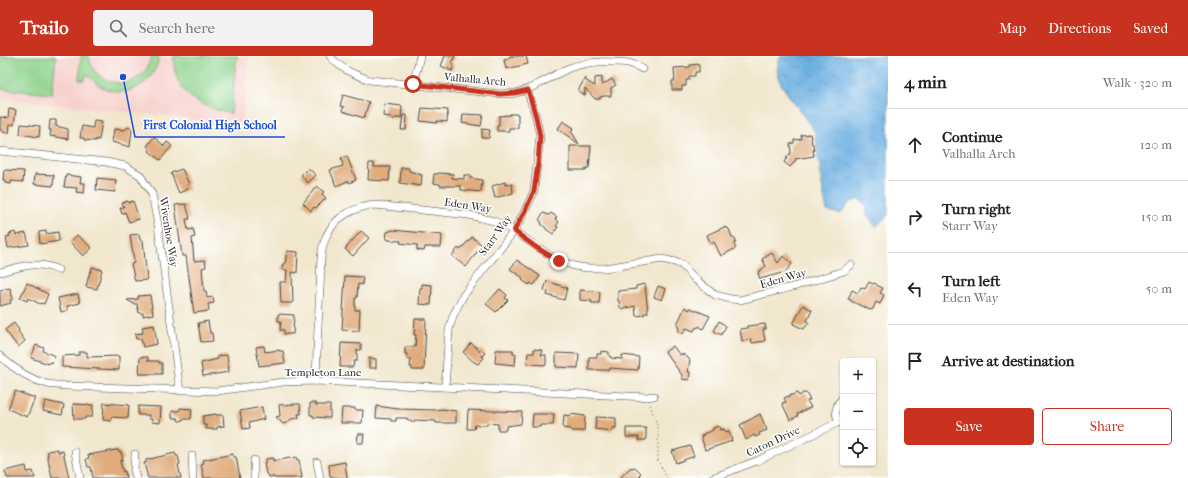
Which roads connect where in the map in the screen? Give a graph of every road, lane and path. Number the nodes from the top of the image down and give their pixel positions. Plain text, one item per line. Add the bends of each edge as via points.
1 (330, 56) edge
2 (420, 56) edge
3 (642, 69) dead end
4 (413, 84) junction
5 (528, 90) junction
6 (0, 151) edge
7 (514, 231) junction
8 (851, 265) dead end
9 (58, 270) dead end
10 (0, 272) edge
11 (0, 356) edge
12 (316, 381) junction
13 (446, 387) junction
14 (180, 391) junction
15 (651, 396) joint
16 (840, 401) edge
17 (840, 421) edge
18 (840, 422) edge
19 (75, 452) dead end
20 (135, 454) dead end
21 (192, 456) dead end
22 (254, 460) dead end
23 (317, 462) dead end
24 (80, 478) edge
25 (136, 478) edge
26 (193, 478) edge
27 (254, 478) edge
28 (320, 478) edge
29 (667, 478) edge
30 (712, 478) edge

1 - 4 street, Valhalla Arch via 350,73 370,80
2 - 4 street
3 - 5 street, Valhalla Arch via 625,62 582,64
4 - 5 street, Valhalla Arch via 500,94
5 - 7 street, Starr Way via 540,136 538,163 534,191
6 - 14 street, Wivenhoe Way via 106,162 125,166 140,175 152,194 158,225
7 - 8 street, Eden Way via 554,258 574,266 605,268 662,259 675,262 715,295 731,299 749,299 796,286 844,271
7 - 12 street, Eden Way via 483,217 375,205 358,208 341,218 326,238 321,261
7 - 13 street, Starr Way via 463,296 453,316 449,330
9 - 10 street via 31,264
11 - 14 street, Templeton Lane via 28,376 47,384
12 - 13 street, Templeton Lane
12 - 14 street, Templeton Lane via 284,382 217,391
13 - 15 street, Templeton Lane
15 - 29 path via 658,428 658,462
16 - 17 street via 836,408 836,415
18 - 30 street, Caton Drive via 759,460
19 - 24 street
20 - 25 street
21 - 26 street
22 - 27 street
23 - 28 street

